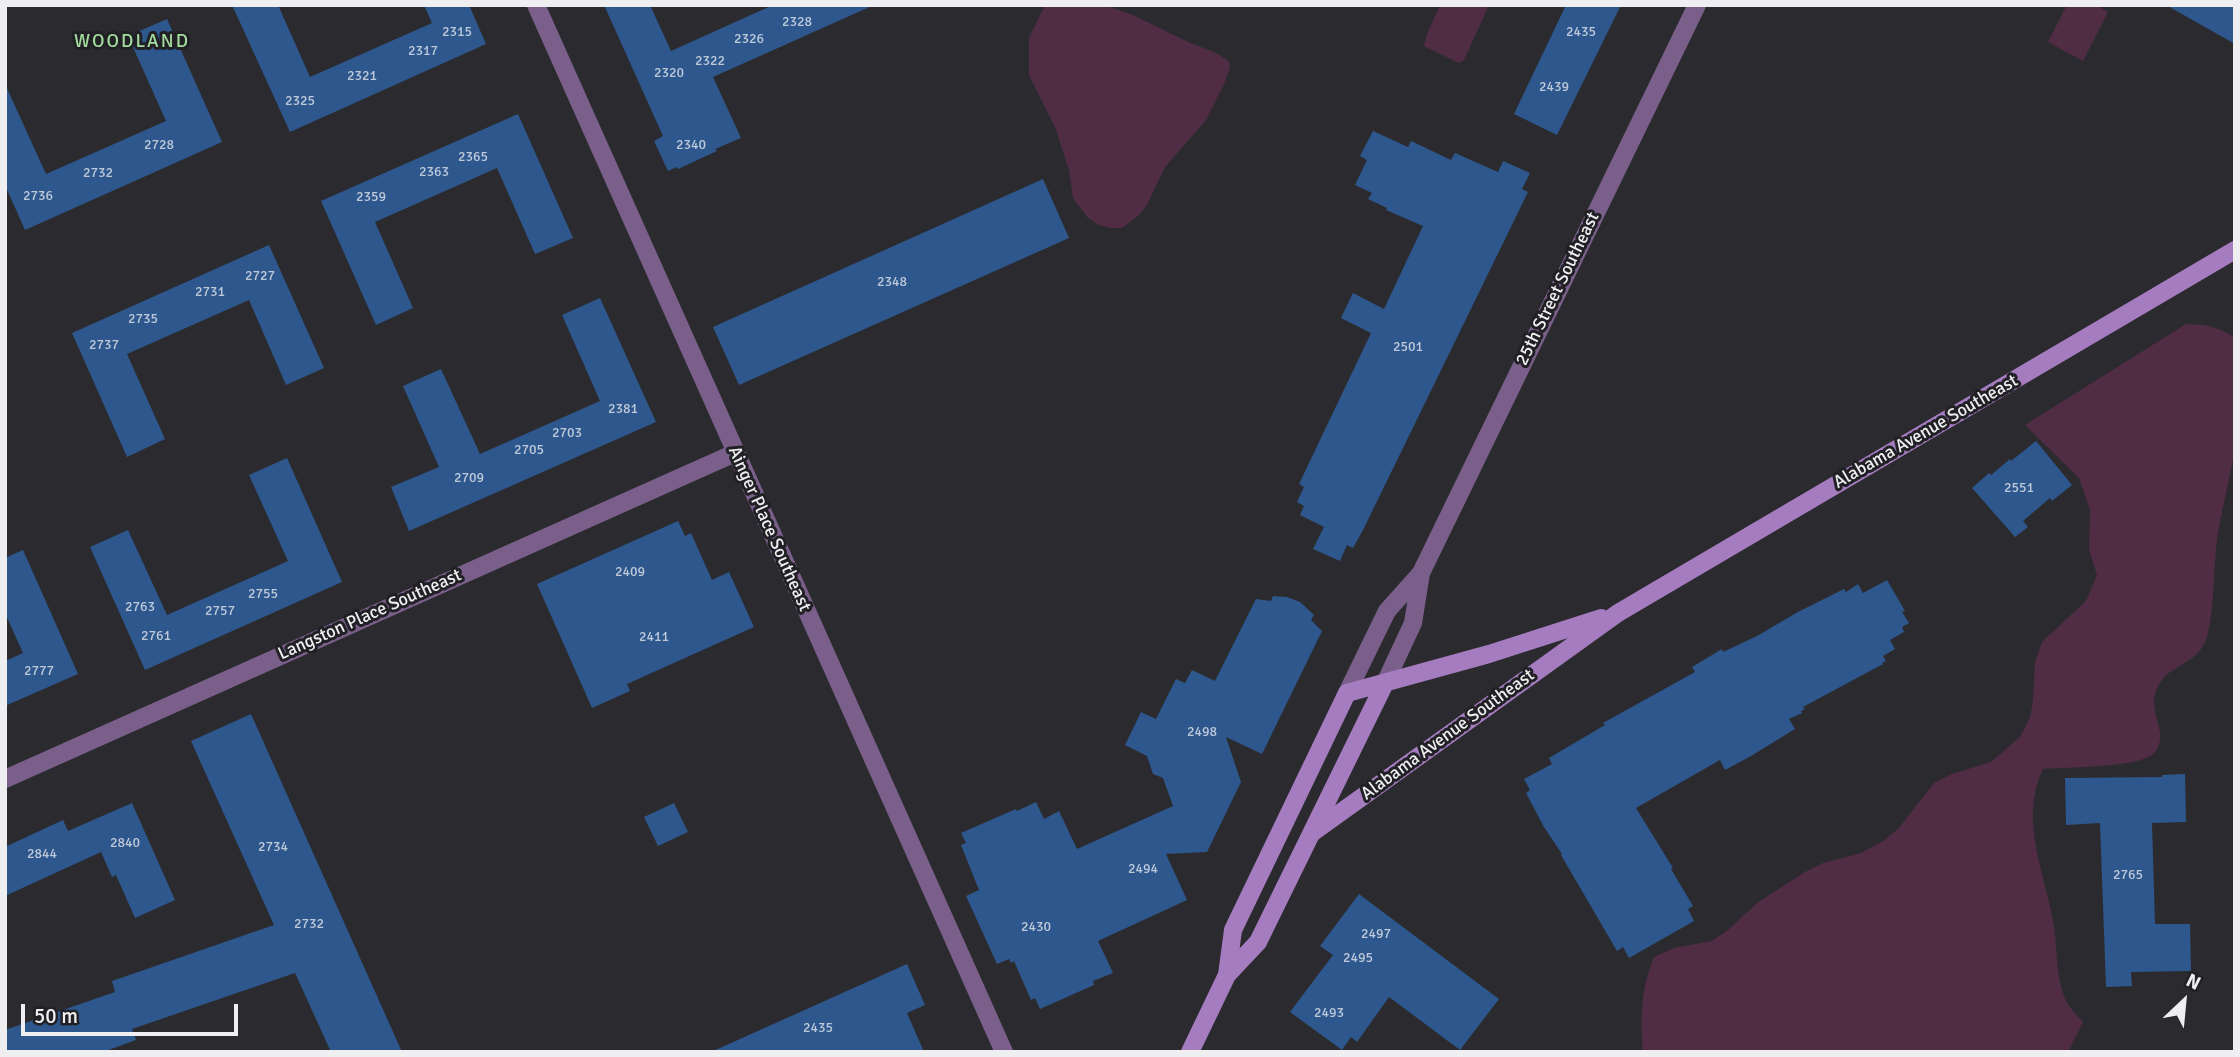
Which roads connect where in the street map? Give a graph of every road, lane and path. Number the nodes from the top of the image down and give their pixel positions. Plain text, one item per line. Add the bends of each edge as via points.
1 (536, 5) edge
2 (1697, 5) edge
3 (2235, 250) edge
4 (735, 453) junction
5 (1421, 573) junction
6 (1618, 612) junction
7 (1385, 683) junction
8 (1348, 694) junction
9 (5, 779) edge
10 (1312, 833) junction
11 (1227, 975) junction
12 (1004, 1052) edge
13 (1190, 1052) edge

1 - 4 street, Ainger Place Southeast
2 - 5 street, 25th Street Southeast
3 - 6 main road, Alabama Avenue Southeast
4 - 9 street, Langston Place Southeast
4 - 12 street, Ainger Place Southeast
5 - 7 street, 25th Street Southeast via 1413,623
5 - 8 street, 25th Street Southeast via 1387,611
6 - 7 main road, Alabama Avenue Southeast
6 - 10 main road, Alabama Avenue Southeast
7 - 8 main road, Alabama Avenue Southeast
7 - 10 main road, Alabama Avenue Southeast
8 - 11 main road, Alabama Avenue Southeast via 1233,930
10 - 11 main road, Alabama Avenue Southeast via 1258,942
11 - 13 main road, Alabama Avenue Southeast

